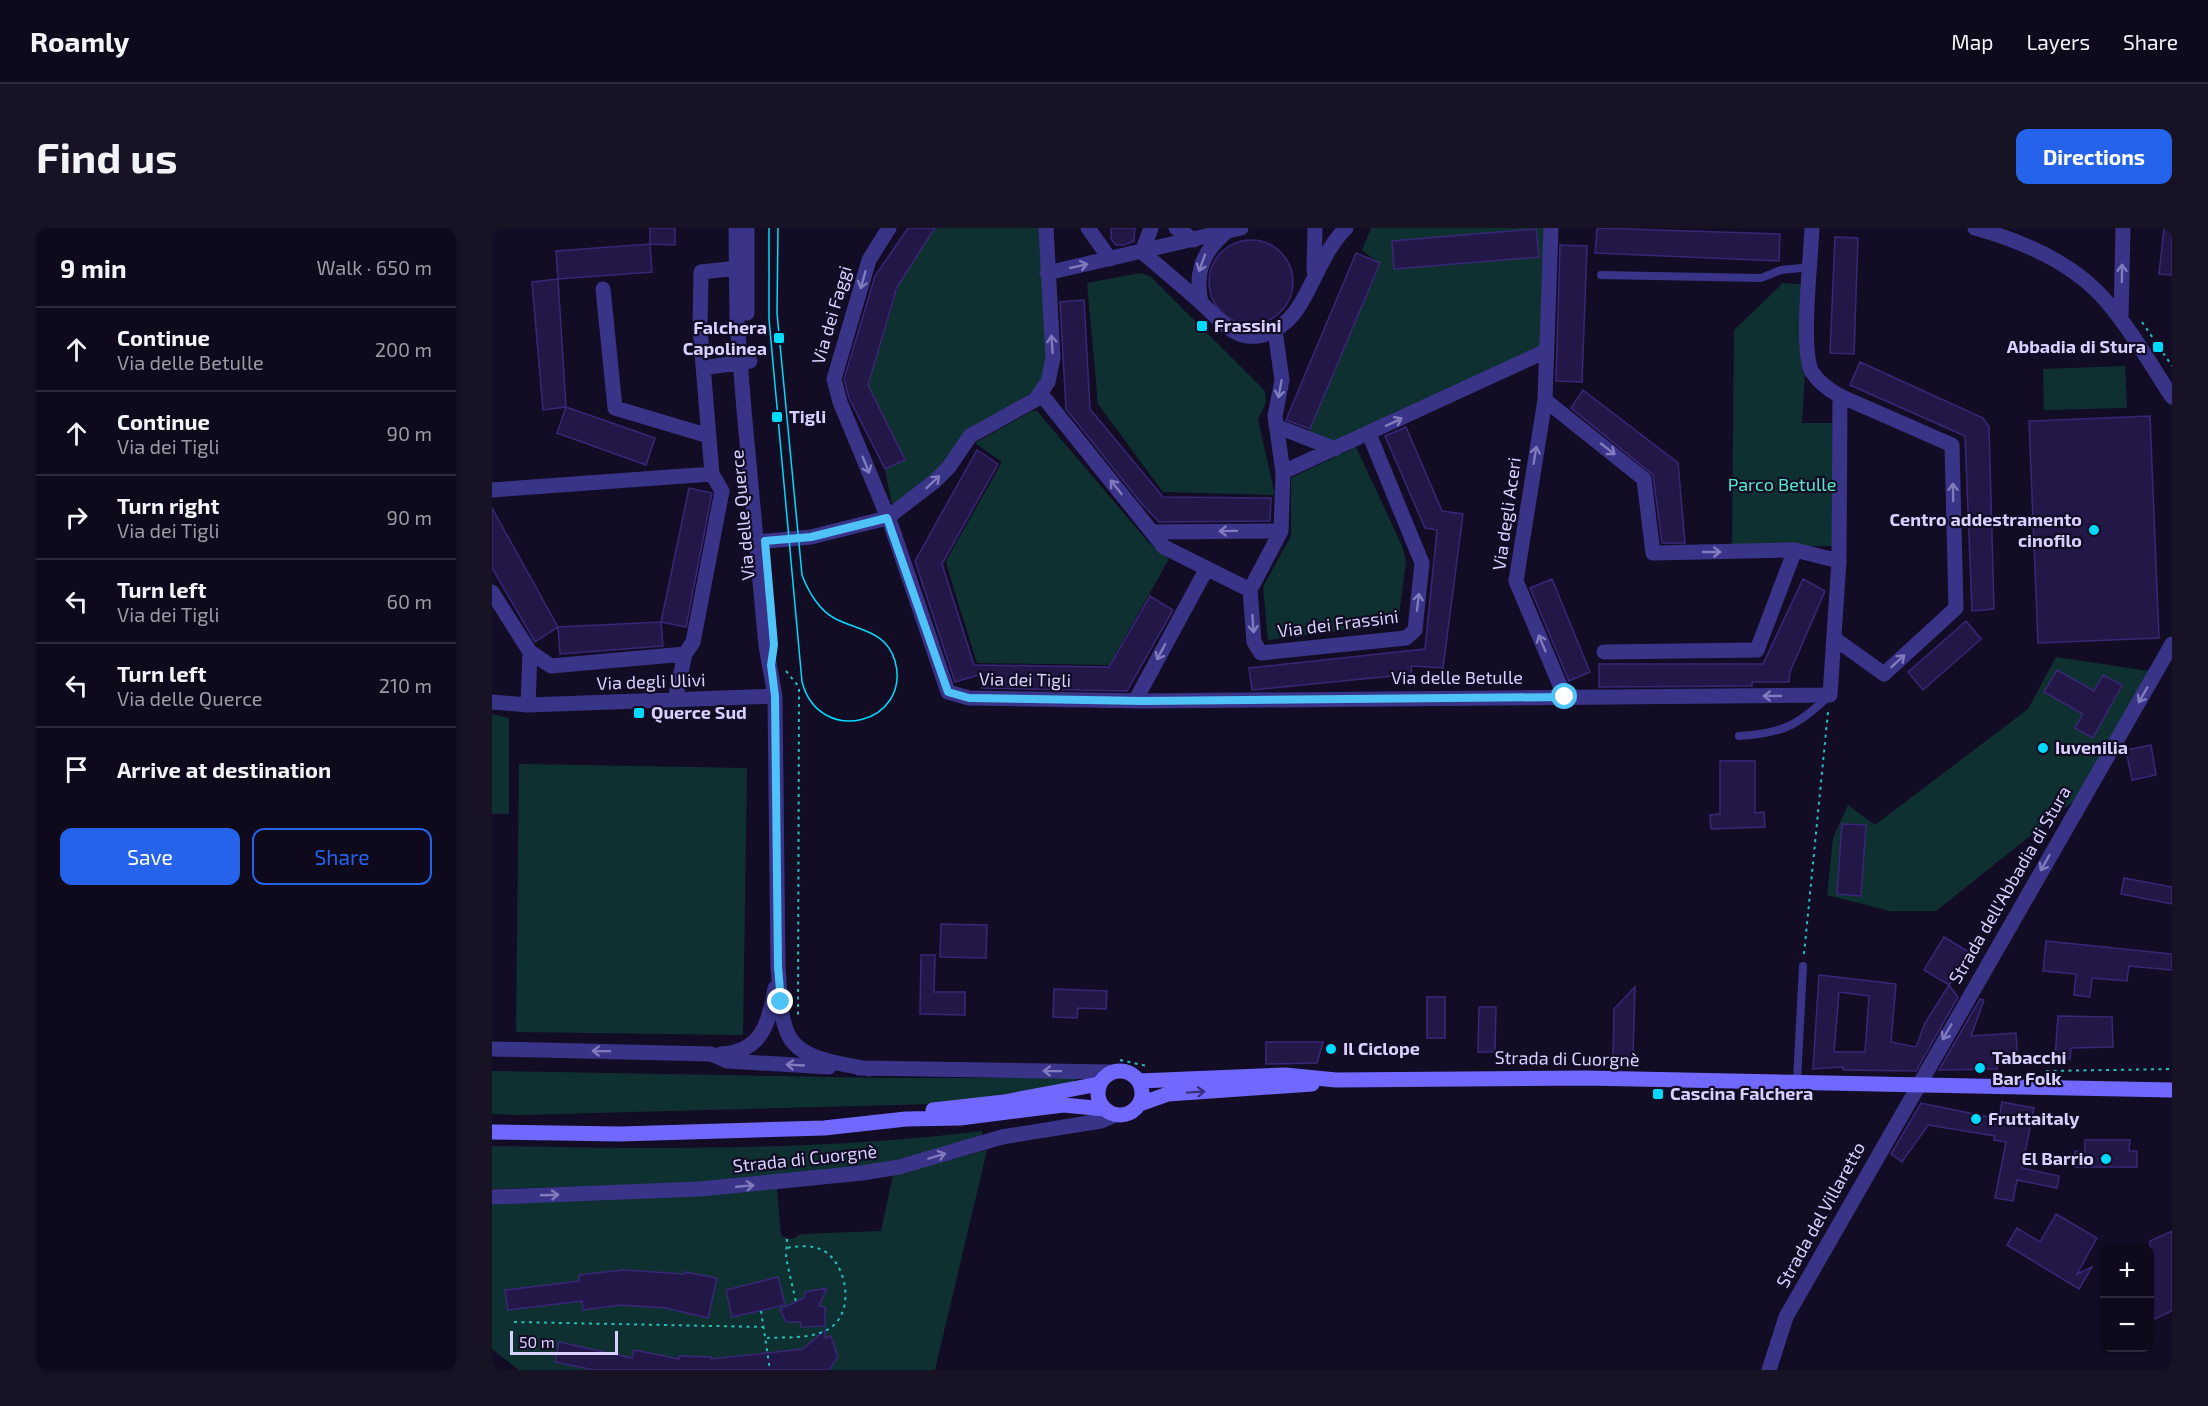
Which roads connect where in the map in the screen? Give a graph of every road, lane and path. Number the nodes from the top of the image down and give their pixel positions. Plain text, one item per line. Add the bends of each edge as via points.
1 (736, 228) edge
2 (747, 228) edge
3 (889, 228) edge
4 (1046, 228) edge
5 (1088, 228) edge
6 (1151, 228) edge
7 (1176, 228) edge
8 (1315, 228) edge
9 (1346, 228) edge
10 (1551, 228) edge
11 (1812, 228) edge
12 (1976, 228) edge
13 (2123, 228) edge
14 (1234, 230) edge
15 (1998, 232) edge
16 (1194, 240) junction
17 (1142, 252) junction
18 (1110, 259) junction
19 (741, 267) junction
20 (1811, 267) junction
21 (1047, 273) junction
22 (1601, 274) dead end
23 (1313, 280) junction
24 (603, 289) dead end
25 (1201, 303) junction
26 (2121, 318) junction
27 (1275, 331) junction
28 (1546, 351) junction
29 (745, 361) junction
30 (1519, 363) junction
31 (703, 368) junction
32 (1545, 380) junction
33 (1041, 394) junction
34 (1839, 396) junction
35 (2172, 397) edge
36 (1545, 400) junction
37 (1276, 426) junction
38 (1369, 434) junction
39 (709, 436) junction
40 (1335, 449) junction
41 (1283, 472) junction
42 (712, 474) junction
43 (492, 490) edge
44 (887, 518) junction
45 (1281, 531) junction
46 (1152, 532) junction
47 (761, 541) junction
48 (1795, 550) junction
49 (1839, 561) junction
50 (1207, 568) junction
51 (1250, 590) junction
52 (492, 592) edge
53 (1835, 639) junction
54 (2172, 644) edge
55 (530, 652) junction
56 (1604, 652) dead end
57 (685, 654) junction
58 (789, 675) dead end
59 (1830, 695) junction
60 (775, 696) junction
61 (1565, 697) junction
62 (675, 700) junction
63 (1135, 701) junction
64 (492, 702) edge
65 (528, 705) junction
66 (1738, 736) dead end
67 (1803, 966) joint
68 (778, 967) junction
69 (798, 1018) dead end
70 (492, 1050) edge
71 (711, 1054) junction
72 (869, 1069) junction
73 (2172, 1069) edge
74 (2040, 1071) dead end
75 (1111, 1072) junction
76 (1336, 1080) junction
77 (1139, 1081) junction
78 (1797, 1081) junction
79 (1099, 1084) junction
80 (1918, 1084) junction
81 (2172, 1090) edge
82 (1140, 1104) junction
83 (1110, 1112) junction
84 (906, 1119) junction
85 (492, 1132) edge
86 (492, 1197) edge
87 (787, 1239) dead end
88 (786, 1248) junction
89 (796, 1302) dead end
90 (761, 1311) dead end
91 (514, 1322) dead end
92 (765, 1327) junction
93 (767, 1338) junction
94 (770, 1370) edge
95 (1769, 1370) edge

1 - 19 street, Via delle Querce
2 - 19 street, Via delle Querce
3 -> 44 street, Via dei Faggi via 869,260 834,378
4 - 21 street
5 - 18 street
6 - 17 street
7 - 16 street
8 - 23 street
9 - 23 street via 1328,250
10 - 28 street, Via degli Aceri
11 - 20 street
12 - 15 street
26 -> 13 street
14 - 16 street
14 -> 25 street via 1204,255 1198,274
15 - 26 street via 2079,275
16 - 17 street
17 - 18 street
17 - 25 street
21 -> 18 street
19 - 29 street, Via delle Querce
19 - 31 street, Via delle Querce via 701,272
20 - 22 lane via 1781,270 1761,278
20 - 34 street via 1807,350 1811,370
33 -> 21 street via 1053,358
23 - 27 street via 1289,321
24 - 39 street, Via delle Querce via 615,408
25 - 27 street via 1235,332 1254,336
26 - 35 street
27 -> 37 street via 1282,380
28 - 30 street
28 - 32 street, Via degli Aceri
29 - 31 street
29 - 47 street, Via delle Querce
30 - 32 street
38 -> 30 street
31 - 39 street, Via delle Querce
32 - 36 street, Via degli Aceri
44 -> 33 street via 949,467 970,436
46 -> 33 street
34 - 49 street
53 -> 34 street via 1884,674 1956,608 1952,445
36 -> 48 street via 1644,479 1653,553
61 -> 36 street, Via degli Aceri via 1516,580
37 - 40 street
37 - 41 street
38 - 40 street
51 -> 38 street, Via dei Frassini via 1254,642 1261,653 1406,638 1415,630 1422,563
39 - 42 street, Via delle Querce
40 - 41 street
41 - 45 street
42 - 43 street, Via delle Querce
42 - 57 street, Via delle Querce via 722,491 693,642
44 - 47 street via 811,537
44 - 63 street, Via dei Tigli via 948,692 969,698
45 -> 46 street
45 - 51 street
46 - 50 street via 1164,547
47 - 60 street, Via delle Querce via 766,646
48 - 49 street
48 - 56 street via 1757,650
49 - 53 street
50 - 51 street
50 -> 63 street
52 - 55 street
53 - 59 street
54 -> 80 street, Strada dell'Abbadia di Stura
55 - 57 street via 551,666
55 - 65 street
57 - 62 street, Via delle Querce
58 - 69 path via 799,687
59 -> 61 street, Via delle Betulle
59 - 66 lane via 1794,726
59 - 67 path
60 - 62 street, Via degli Ulivi
60 - 68 street, Via delle Querce
61 - 63 street, Via delle Betulle
62 - 65 street, Via degli Ulivi
64 - 65 street, Via degli Ulivi
67 - 78 lane
68 - 71 street, Via delle Querce via 771,1009 757,1042 744,1050
68 - 72 street, Via delle Querce via 787,1032 793,1041 823,1059
71 -> 70 street
72 -> 71 street via 726,1061
75 -> 72 street
73 - 74 path
75 - 77 main road via 1127,1071
75 - 79 main road
76 - 77 main road, Strada di Cuorgnè via 1285,1076
76 - 78 main road, Strada di Cuorgnè via 1469,1077
82 -> 76 main road, Strada di Cuorgnè via 1168,1094 1285,1088
77 - 82 main road via 1143,1092
78 - 80 main road, Strada di Cuorgnè
79 - 83 main road via 1098,1096
79 - 84 main road, Strada di Cuorgnè via 1004,1102 930,1110
80 - 81 main road, Strada di Cuorgnè
80 - 95 street, Strada del Villaretto via 1786,1317
82 - 83 main road via 1129,1113
83 - 84 main road, Strada di Cuorgnè via 1064,1105 960,1118
86 -> 83 street, Strada di Cuorgnè via 700,1189 879,1171 1002,1137 1101,1121
84 - 85 main road, Strada di Cuorgnè via 801,1129 620,1134
87 - 88 path
88 - 89 path
88 - 93 path via 804,1245 825,1251 839,1265 845,1284 844,1302 840,1318 829,1329 813,1335
90 - 92 path
91 - 92 path
92 - 93 path
93 - 94 path

